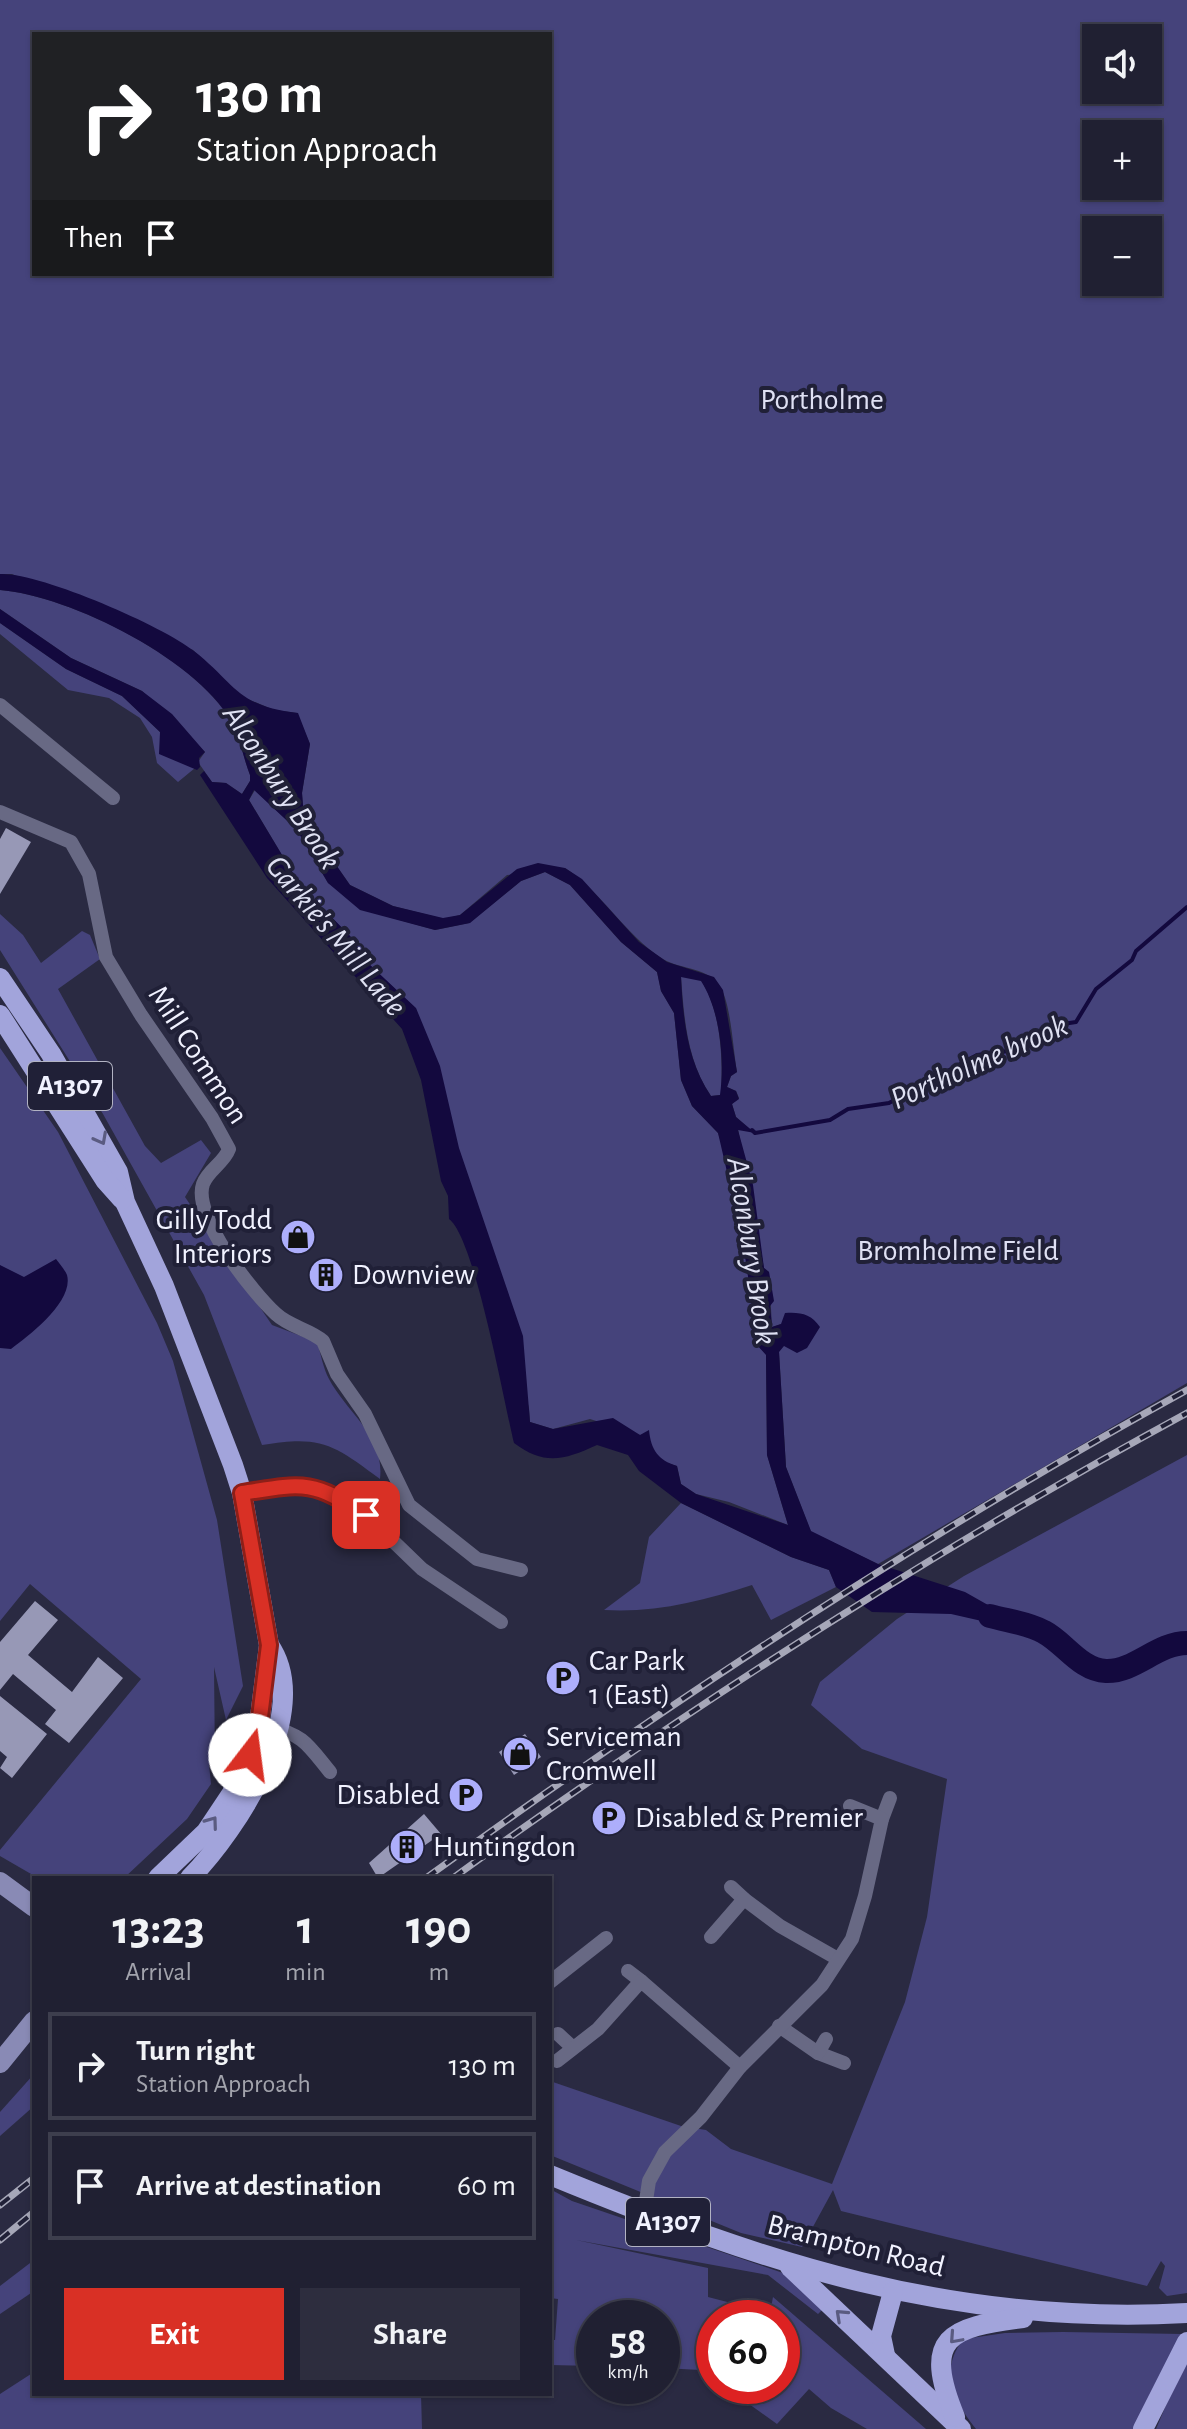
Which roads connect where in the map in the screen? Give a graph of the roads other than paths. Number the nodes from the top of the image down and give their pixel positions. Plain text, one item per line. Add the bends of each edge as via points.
1 (0, 705) edge
2 (113, 798) dead end
3 (0, 812) edge
4 (0, 978) edge
5 (0, 1015) edge
6 (125, 1202) junction
7 (242, 1493) junction
8 (521, 1570) dead end
9 (501, 1622) dead end
10 (268, 1727) junction
11 (330, 1772) dead end
12 (890, 1798) dead end
13 (850, 1806) dead end
14 (882, 1819) junction
15 (160, 1876) edge
16 (192, 1876) edge
17 (0, 1882) edge
18 (731, 1887) dead end
19 (744, 1899) junction
20 (31, 1900) edge
21 (711, 1937) dead end
22 (606, 1938) dead end
23 (838, 1959) junction
24 (628, 1971) dead end
25 (552, 1980) edge
26 (641, 1981) junction
27 (32, 2023) edge
28 (779, 2026) junction
29 (558, 2034) dead end
30 (826, 2039) dead end
31 (571, 2046) junction
32 (818, 2053) junction
33 (557, 2061) dead end
34 (0, 2063) edge
35 (844, 2063) dead end
36 (740, 2067) junction
37 (552, 2176) edge
38 (644, 2214) junction
39 (788, 2264) junction
40 (893, 2292) junction
41 (1187, 2313) edge
42 (1055, 2314) junction
43 (1187, 2342) edge
44 (885, 2355) junction
45 (960, 2428) edge
46 (1143, 2429) edge

1 - 2 street
3 - 8 street, Mill Common via 71,842 89,874 106,957 229,1149 203,1184 202,1208 212,1229 274,1313 323,1341 409,1505 477,1559
4 -> 6 main road, A1307 via 99,1134 118,1172
5 - 6 main road, A1307 via 105,1180
6 - 7 main road, A1307 via 187,1344
7 - 9 street via 303,1484 336,1496 366,1515 422,1569
7 - 10 main road, A1307 via 269,1645 282,1663
10 - 11 street via 302,1737
15 -> 10 main road, A1307 via 206,1832
10 - 16 main road, A1307 via 259,1781 212,1855
12 - 14 street
13 - 14 street
14 - 23 street via 852,1939
17 - 20 main road
18 - 19 street
19 - 21 street
19 - 23 street
22 - 25 street
23 - 28 street via 822,1985
24 - 26 street
26 - 31 street via 598,2029
26 - 36 street
27 - 34 main road
28 - 32 street
28 - 36 street
29 - 31 street
30 - 32 street
31 - 33 street
32 - 35 street
36 - 38 street via 665,2152 649,2181
37 - 38 main road, Brampton Road / A1307
38 - 39 main road, Brampton Road / A1307
39 - 40 main road, Brampton Road / A1307
44 -> 39 main road, A1307
40 - 42 main road, Brampton Road / A1307
40 - 44 main road via 881,2336
41 - 42 main road, Brampton Road / A1307
42 -> 45 main road via 976,2323 951,2340 940,2369
43 - 46 main road
44 - 45 main road, A1307

